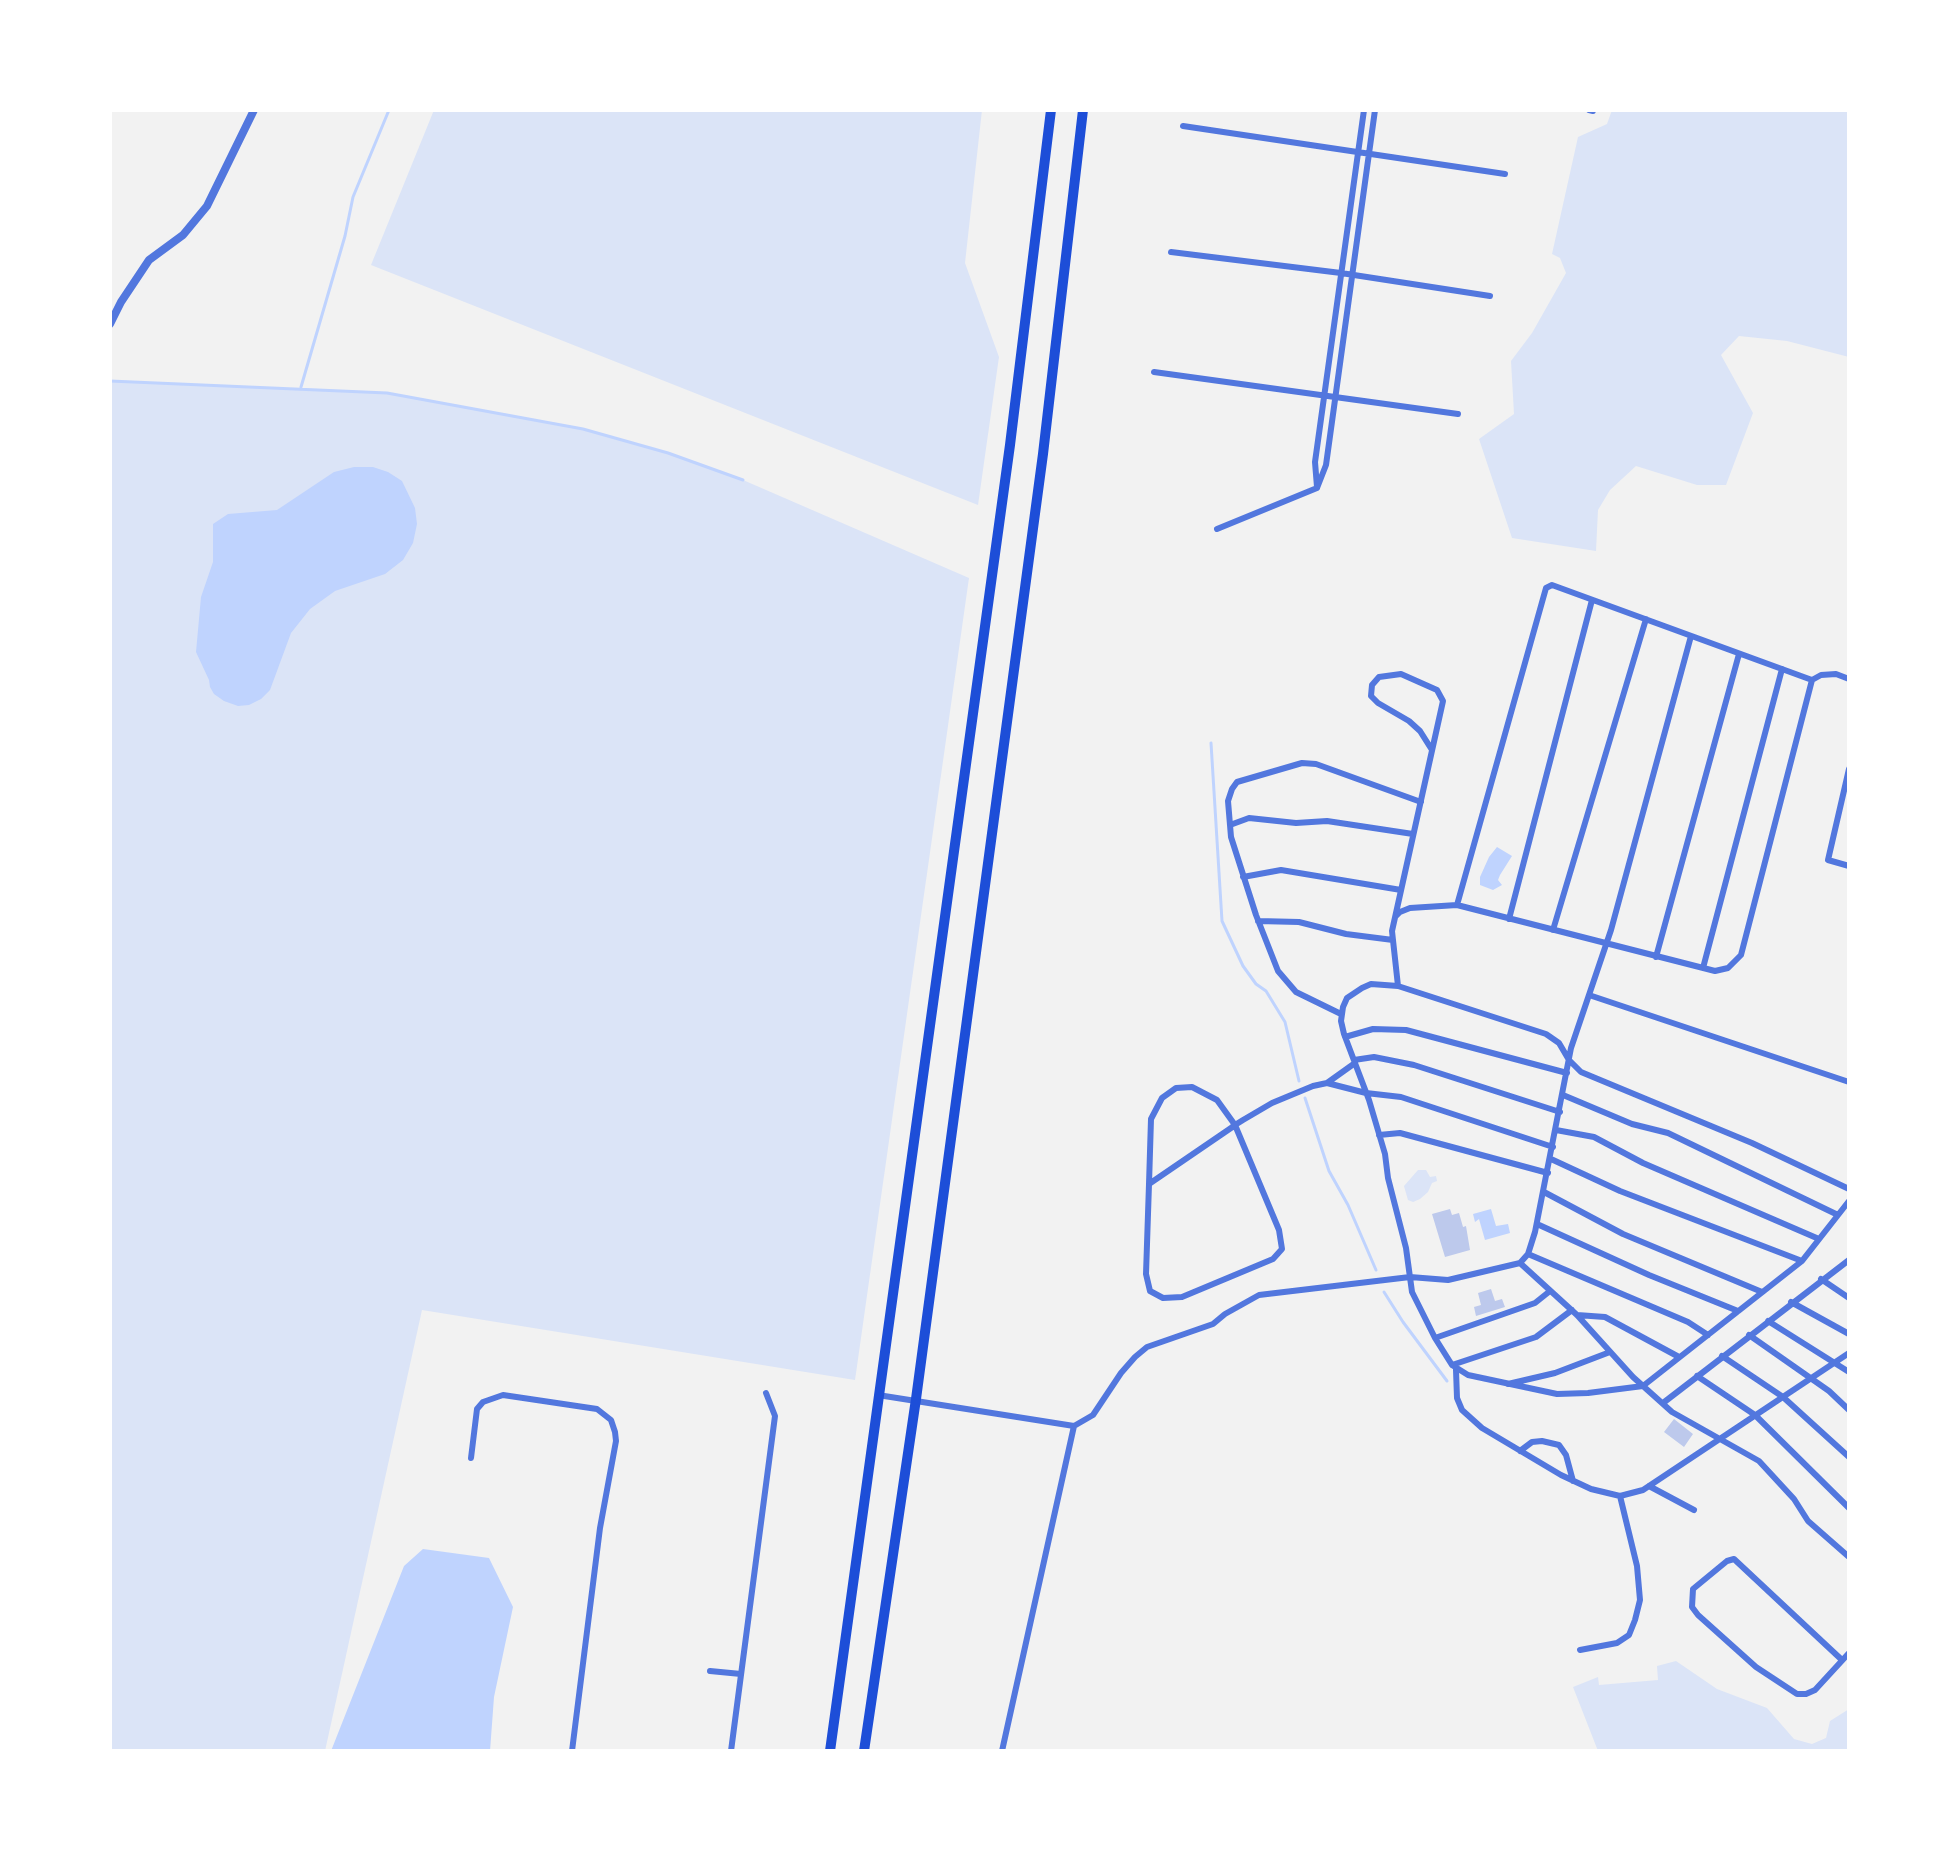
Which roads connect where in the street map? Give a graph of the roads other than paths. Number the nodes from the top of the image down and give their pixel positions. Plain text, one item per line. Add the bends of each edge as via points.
1 (254, 110) edge
2 (1051, 110) edge
3 (1083, 110) edge
4 (1364, 110) edge
5 (1375, 110) edge
6 (1183, 126) dead end
7 (1358, 153) junction
8 (1369, 155) junction
9 (1505, 174) dead end
10 (1171, 252) dead end
11 (1341, 273) junction
12 (1352, 275) junction
13 (1490, 296) dead end
14 (110, 324) edge
15 (1154, 372) dead end
16 (1324, 396) junction
17 (1336, 397) junction
18 (1458, 414) dead end
19 (1317, 488) junction
20 (1217, 529) dead end
21 (1592, 600) junction
22 (1646, 619) junction
23 (1691, 636) junction
24 (1739, 654) junction
25 (1782, 669) junction
26 (1849, 679) edge
27 (1812, 680) junction
28 (1432, 750) junction
29 (1849, 769) edge
30 (1421, 802) junction
31 (1230, 825) junction
32 (1413, 834) junction
33 (1849, 866) edge
34 (1243, 877) junction
35 (1401, 890) junction
36 (1457, 905) junction
37 (1395, 919) junction
38 (1509, 919) junction
39 (1258, 921) junction
40 (1553, 930) junction
41 (1393, 940) junction
42 (1606, 945) junction
43 (1656, 957) junction
44 (1703, 968) junction
45 (1398, 986) junction
46 (1589, 995) junction
47 (1341, 1014) junction
48 (1345, 1037) junction
49 (1569, 1060) junction
50 (1355, 1062) junction
51 (1567, 1073) junction
52 (1849, 1082) edge
53 (1327, 1083) junction
54 (1366, 1093) junction
55 (1563, 1095) junction
56 (1560, 1112) junction
57 (1235, 1125) junction
58 (1556, 1130) junction
59 (1379, 1135) junction
60 (1553, 1147) junction
61 (1551, 1159) junction
62 (1548, 1173) junction
63 (1149, 1184) junction
64 (1849, 1189) edge
65 (1544, 1192) junction
66 (1849, 1201) edge
67 (1838, 1215) junction
68 (1537, 1224) junction
69 (1819, 1239) junction
70 (1528, 1254) junction
71 (1849, 1260) edge
72 (1802, 1261) junction
73 (1520, 1263) junction
74 (1410, 1277) junction
75 (1821, 1279) junction
76 (1550, 1291) junction
77 (1762, 1292) junction
78 (1849, 1298) edge
79 (1791, 1302) junction
80 (1738, 1311) junction
81 (1574, 1313) junction
82 (1768, 1321) junction
83 (1849, 1334) edge
84 (1708, 1335) junction
85 (1749, 1335) junction
86 (1435, 1338) junction
87 (1610, 1352) junction
88 (1849, 1353) edge
89 (1722, 1356) junction
90 (1679, 1357) junction
91 (1836, 1362) junction
92 (1454, 1368) junction
93 (1849, 1372) edge
94 (1697, 1376) junction
95 (1811, 1378) junction
96 (1504, 1385) junction
97 (1643, 1386) junction
98 (766, 1393) dead end
99 (878, 1395) junction
100 (1783, 1397) junction
101 (916, 1399) junction
102 (1663, 1403) junction
103 (1849, 1410) edge
104 (1755, 1415) junction
105 (1074, 1426) junction
106 (1720, 1439) junction
107 (1520, 1451) junction
108 (1849, 1457) edge
109 (471, 1458) dead end
110 (1573, 1481) junction
111 (1649, 1486) junction
112 (1620, 1496) junction
113 (1849, 1508) edge
114 (1694, 1510) dead end
115 (1849, 1557) edge
116 (1580, 1650) dead end
117 (1849, 1653) edge
118 (1842, 1660) junction
119 (710, 1671) dead end
120 (741, 1674) junction
121 (572, 1751) edge
122 (731, 1751) edge
123 (830, 1751) edge
124 (864, 1751) edge
125 (1002, 1751) edge

1 - 14 street via 207,206 183,235 149,260
2 - 99 highway via 1008,461
3 - 101 highway via 1043,454
4 - 7 street
5 - 8 street
6 - 7 street
7 - 8 street
7 - 11 street
8 - 9 street
8 - 12 street
10 - 11 street
11 - 12 street
11 - 16 street
12 - 13 street
12 - 17 street
15 - 16 street
16 - 17 street
16 - 19 street
17 - 18 street
17 - 19 street via 1326,465
19 - 20 street
21 - 22 street
21 - 36 street via 1552,585 1541,597
21 - 38 street
22 - 23 street
22 - 40 street
23 - 24 street
23 - 42 street
24 - 25 street
24 - 43 street
25 - 27 street
25 - 44 street
26 - 27 street via 1836,674
27 - 44 street via 1741,955 1728,968
28 - 28 street via 1409,721 1371,696 1379,677 1401,674 1437,690 1443,701
28 - 30 street
29 - 33 street via 1828,860
30 - 31 street via 1302,763 1237,782 1228,801
30 - 32 street
31 - 32 street via 1249,818 1327,821
31 - 34 street
32 - 35 street
34 - 35 street via 1281,870
34 - 39 street
35 - 37 street
36 - 37 street via 1410,908
36 - 38 street
37 - 41 street
38 - 40 street
39 - 41 street via 1299,922
39 - 47 street via 1286,982
40 - 42 street
41 - 45 street
42 - 43 street
42 - 46 street
43 - 44 street
45 - 47 street via 1362,988 1347,998
45 - 49 street via 1546,1034
46 - 49 street
46 - 52 street
47 - 48 street
48 - 50 street
48 - 51 street via 1373,1029 1406,1030
49 - 51 street
49 - 64 street via 1581,1072
50 - 53 street
50 - 54 street
50 - 56 street via 1374,1057 1414,1065
51 - 55 street
53 - 54 street
53 - 57 street via 1272,1103
54 - 59 street
54 - 60 street via 1401,1097
55 - 56 street
55 - 67 street via 1668,1133
56 - 58 street
57 - 63 street
57 - 63 street via 1217,1100 1192,1087 1176,1088 1162,1098 1151,1119
57 - 63 street via 1282,1240 1273,1259 1182,1297 1163,1298 1150,1291
58 - 60 street
58 - 69 street via 1594,1137
59 - 62 street via 1400,1133
59 - 74 street
60 - 61 street
61 - 62 street
61 - 72 street
62 - 65 street
65 - 68 street
65 - 77 street via 1623,1234
66 - 67 street
67 - 69 street
68 - 70 street
68 - 80 street
69 - 72 street
70 - 73 street
70 - 84 street
71 - 75 street
72 - 77 street
73 - 74 street via 1448,1280
73 - 76 street
74 - 86 street
74 - 105 street via 1259,1295 1213,1324 1147,1347 1093,1415
75 - 78 street
75 - 79 street
76 - 81 street
76 - 86 street via 1535,1303
77 - 80 street
79 - 82 street
79 - 83 street
80 - 84 street
81 - 87 street
81 - 90 street via 1605,1317
81 - 92 street via 1536,1337
82 - 85 street
82 - 91 street
84 - 90 street
85 - 89 street
85 - 95 street
86 - 92 street
87 - 96 street
87 - 97 street
88 - 91 street
89 - 94 street
89 - 100 street
90 - 97 street
91 - 93 street
91 - 95 street
92 - 96 street
92 - 107 street via 1462,1410
94 - 102 street
94 - 104 street
95 - 100 street
95 - 103 street
96 - 97 street via 1557,1394
97 - 102 street
98 - 120 street via 775,1416
99 - 101 street
99 - 123 highway
100 - 104 street
100 - 108 street
101 - 105 street
101 - 124 highway
102 - 106 street
104 - 106 street
104 - 113 street
105 - 125 street
106 - 111 street
106 - 115 street via 1759,1461 1808,1521
107 - 110 street
107 - 110 street via 1532,1442 1559,1445
109 - 121 street via 477,1409 503,1395 597,1409 611,1420 616,1441
110 - 112 street
111 - 112 street
111 - 114 street
112 - 116 street via 1637,1566 1640,1600 1635,1620 1629,1635 1617,1643
117 - 118 street
118 - 118 street via 1815,1690 1797,1694 1756,1667 1698,1615 1692,1607 1693,1589 1734,1559
119 - 120 street
120 - 122 street

